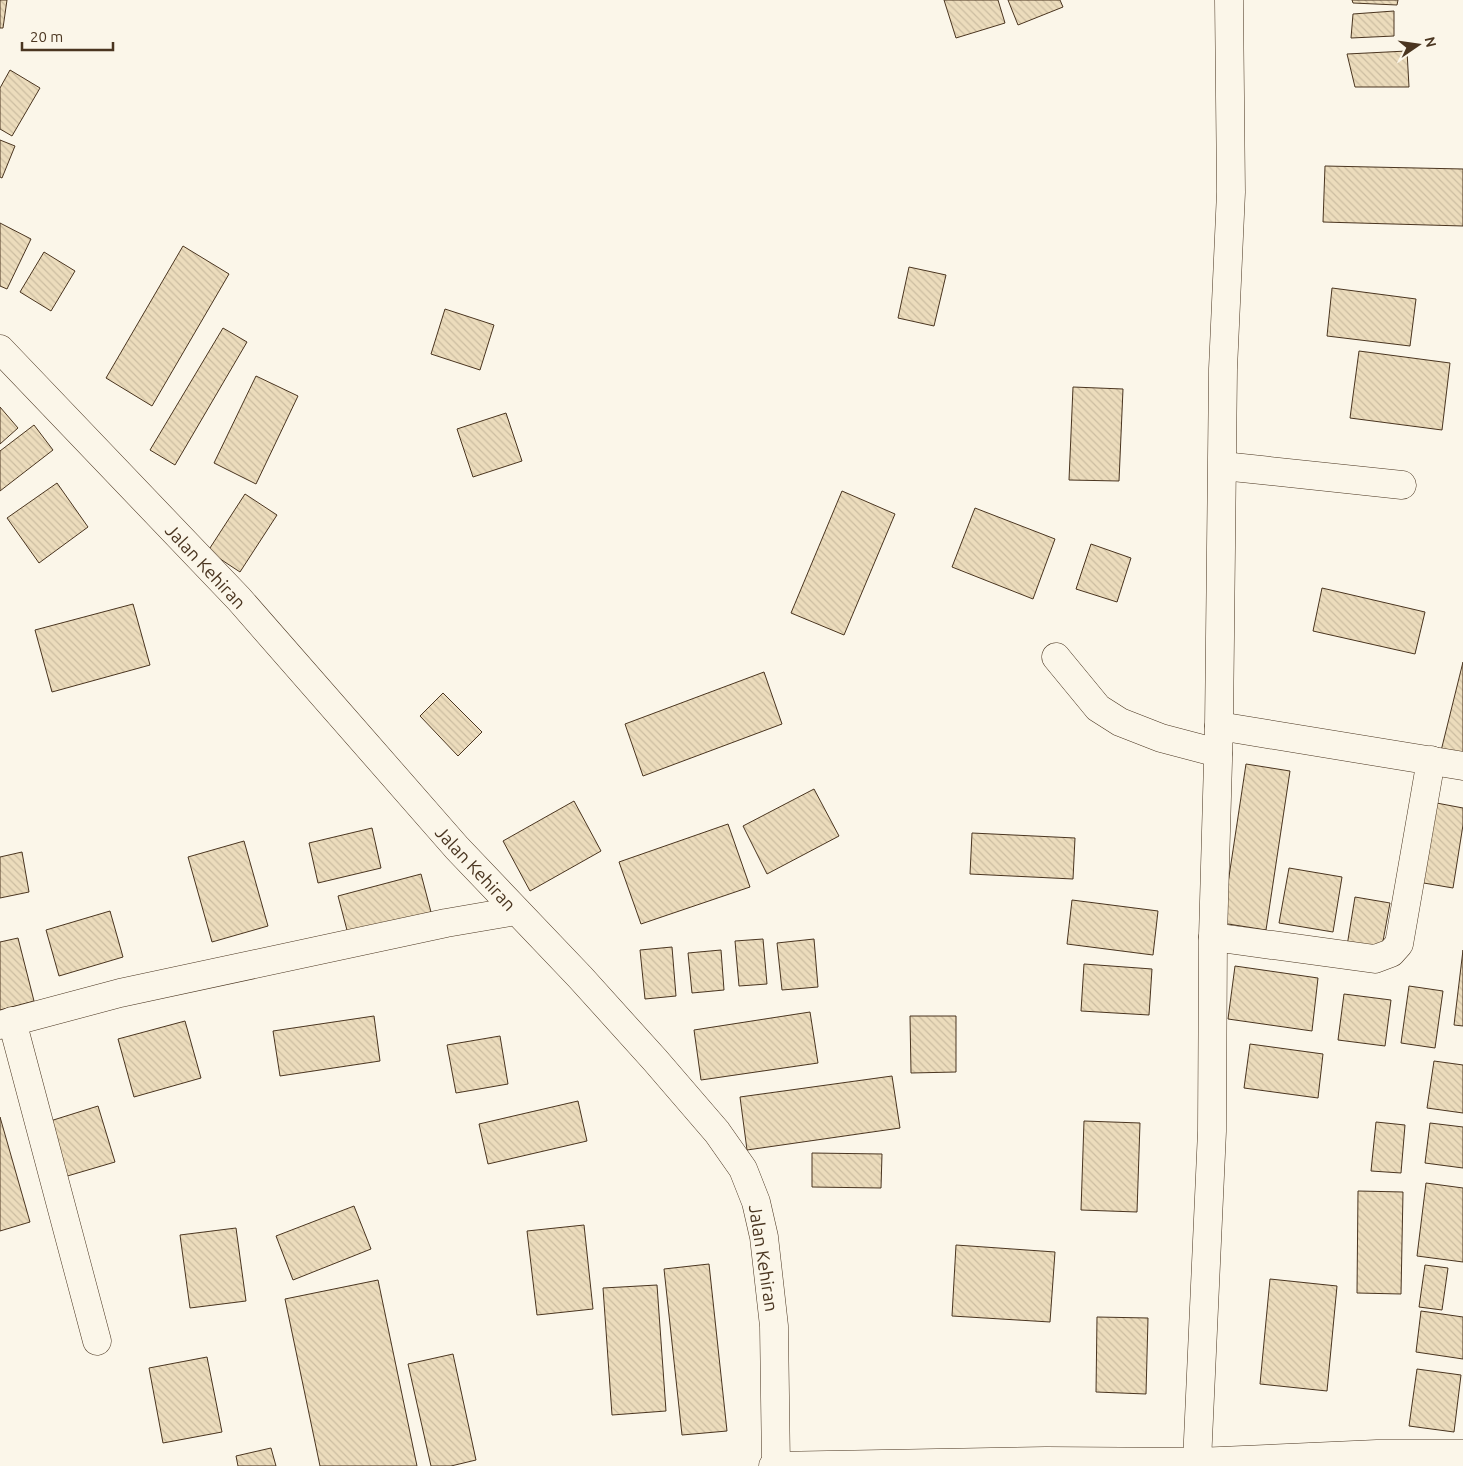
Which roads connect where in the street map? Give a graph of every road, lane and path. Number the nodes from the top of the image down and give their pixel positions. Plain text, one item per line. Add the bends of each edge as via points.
1 (1229, 0) edge
2 (0, 350) edge
3 (1223, 466) junction
4 (1402, 485) dead end
5 (1056, 657) dead end
6 (1219, 726) junction
7 (1218, 753) junction
8 (1431, 760) junction
9 (1463, 766) edge
10 (516, 910) junction
11 (1212, 937) junction
12 (6, 1023) edge
13 (98, 1341) dead end
14 (1463, 1454) edge
15 (1197, 1462) junction
16 (1046, 1464) edge
17 (774, 1466) edge

1 - 3 street via 1231,192
2 - 10 street, Jalan Kehiran via 239,599 444,834
3 - 4 street
3 - 6 street
5 - 7 street via 1098,708 1120,722 1160,738
6 - 7 street
6 - 8 street
7 - 11 street
8 - 9 street
8 - 11 street via 1399,944 1391,953 1375,959
10 - 12 street via 120,993
10 - 17 street, Jalan Kehiran via 655,1060 717,1132 743,1169 756,1202 764,1237 774,1326
11 - 15 street via 1212,1131
12 - 13 street
14 - 15 street via 1378,1454
15 - 16 street
16 - 17 street

